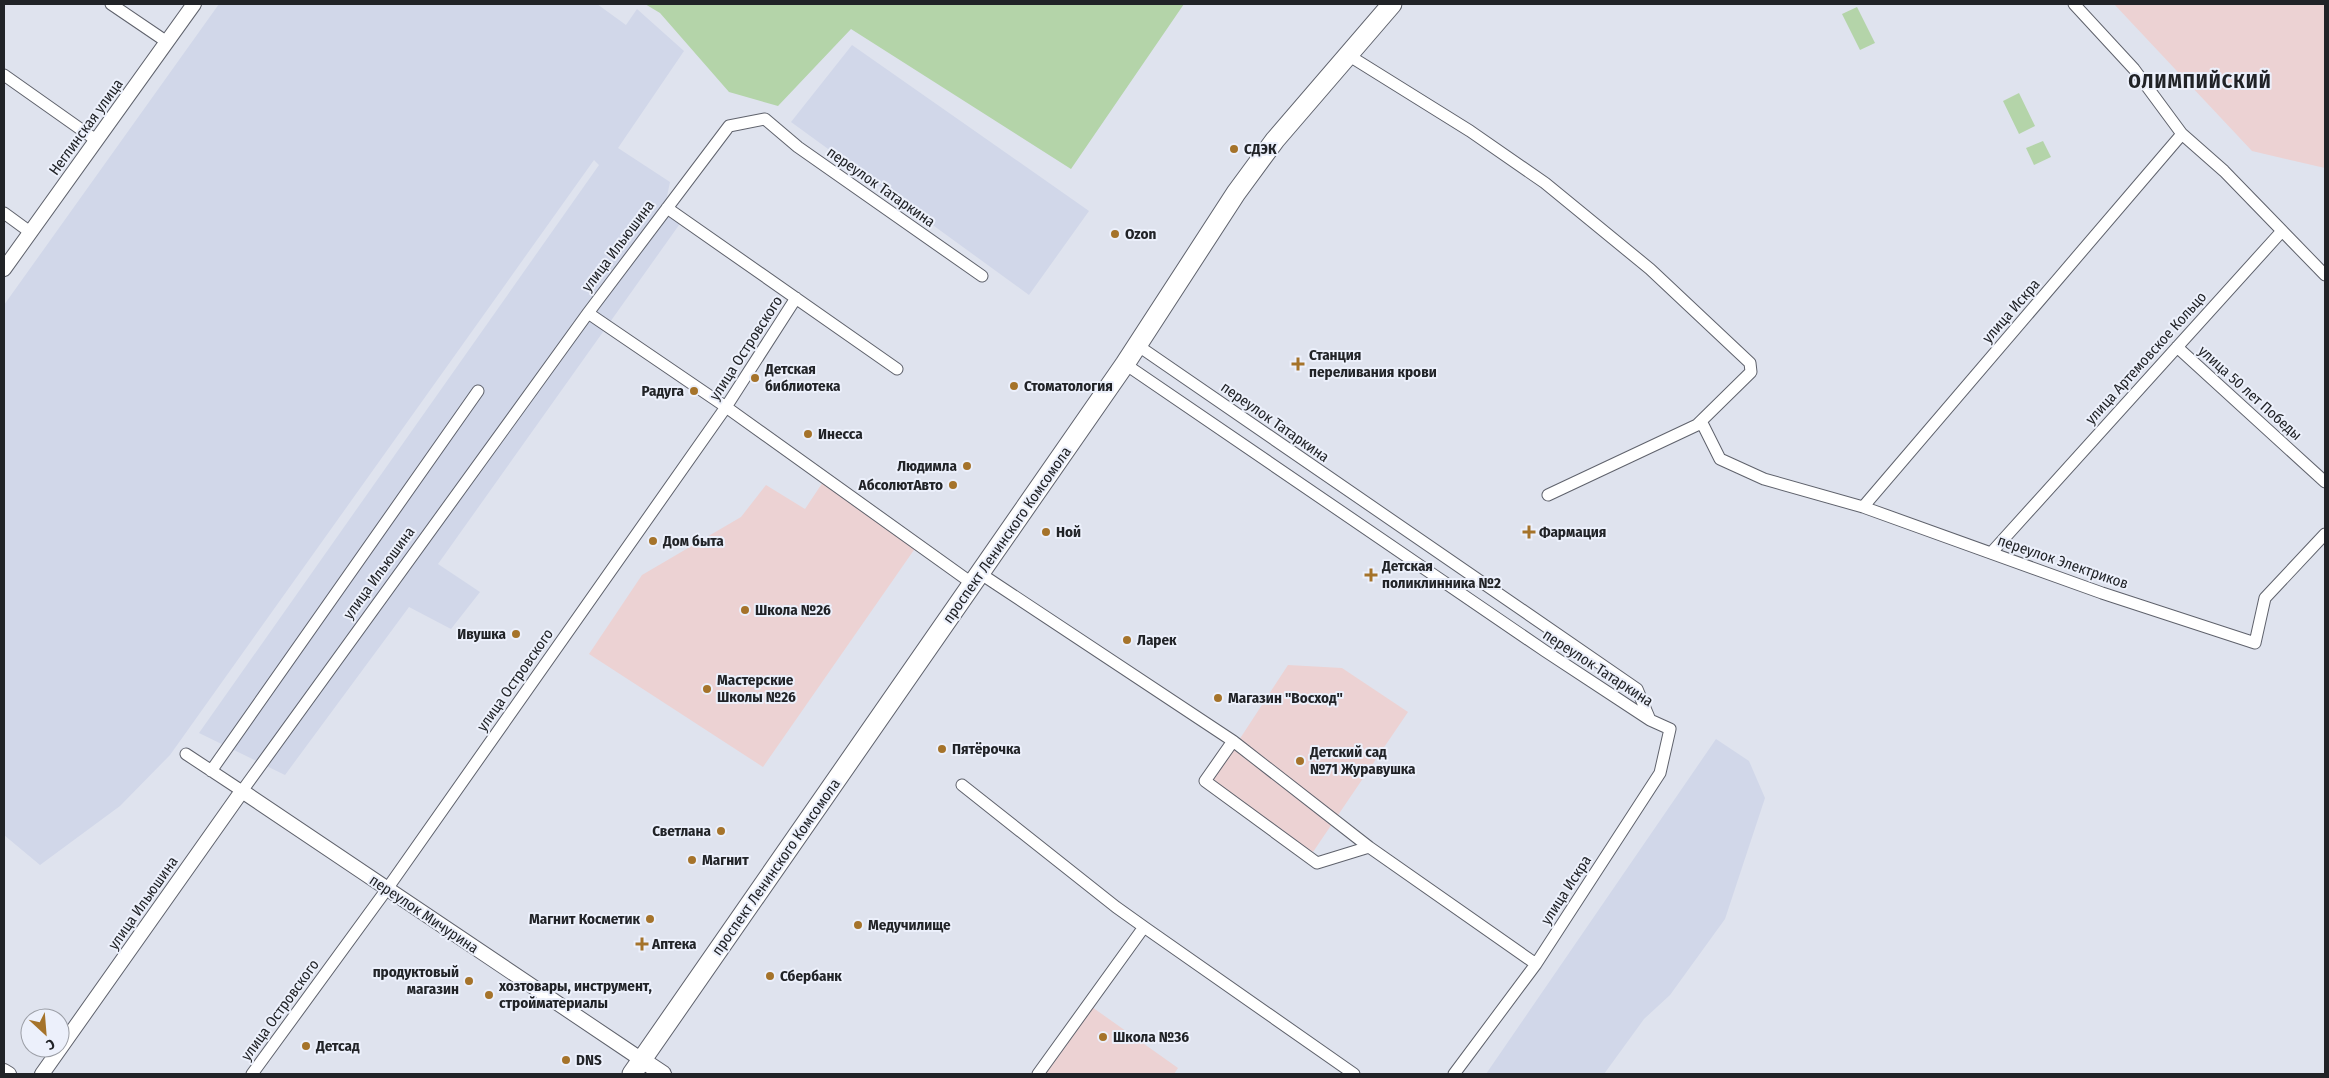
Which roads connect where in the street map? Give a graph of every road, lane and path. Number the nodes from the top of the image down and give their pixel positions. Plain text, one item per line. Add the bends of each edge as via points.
1 (111, 4) edge
2 (194, 4) edge
3 (1392, 4) edge
4 (2074, 4) edge
5 (167, 42) junction
6 (1348, 54) junction
7 (4, 75) edge
8 (765, 119) joint
9 (2182, 134) junction
10 (96, 140) junction
11 (667, 208) junction
12 (4, 213) edge
13 (2282, 230) junction
14 (30, 232) junction
15 (4, 269) edge
16 (2325, 275) edge
17 (982, 276) dead end
18 (796, 298) junction
19 (588, 313) junction
20 (1137, 345) junction
21 (2176, 347) junction
22 (1125, 364) junction
23 (897, 369) dead end
24 (478, 391) dead end
25 (726, 407) junction
26 (1701, 421) junction
27 (2325, 482) edge
28 (1548, 495) dead end
29 (1863, 507) junction
30 (2325, 534) edge
31 (1990, 553) junction
32 (977, 579) junction
33 (1650, 720) junction
34 (1233, 741) junction
35 (186, 754) dead end
36 (211, 771) junction
37 (962, 785) dead end
38 (242, 791) junction
39 (1369, 847) junction
40 (387, 889) junction
41 (1144, 927) junction
42 (1536, 964) junction
43 (637, 1067) edge
44 (4, 1071) edge
45 (9, 1074) edge
46 (42, 1074) edge
47 (252, 1074) edge
48 (663, 1074) edge
49 (1038, 1074) edge
50 (1354, 1074) edge
51 (1454, 1074) edge

1 - 5 street
2 - 5 street, Неглинская улица
3 - 6 main road, проспект Ленинского Комсомола
4 - 9 street via 2134,69
5 - 10 street, Неглинская улица
6 - 20 main road, проспект Ленинского Комсомола via 1275,140 1236,193
6 - 26 street via 1545,183 1650,269 1742,354 1750,363 1751,372
7 - 10 street
8 - 11 street, улица Ильюшина via 729,126
8 - 17 street, переулок Татаркина via 798,147
9 - 13 street
9 - 29 street, улица Искра
10 - 14 street, Неглинская улица
11 - 18 street
11 - 19 street, улица Ильюшина
12 - 14 street
13 - 16 street
13 - 21 street, улица Артемовское Кольцо
14 - 15 street, Неглинская улица
18 - 23 street
18 - 25 street, улица Островского
19 - 25 street
19 - 38 street, улица Ильюшина
20 - 22 main road, проспект Ленинского Комсомола
20 - 33 street, переулок Татаркина via 1637,689
21 - 27 street, улица 50 лет Победы
21 - 31 street, улица Артемовское Кольцо
22 - 32 main road, проспект Ленинского Комсомола
22 - 33 street, переулок Татаркина via 1536,646
24 - 36 street
25 - 32 street
25 - 40 street, улица Островского
26 - 28 street
26 - 29 street, переулок Электриков via 1720,458 1764,479
29 - 31 street, переулок Электриков
30 - 31 street, переулок Электриков via 2265,598 2255,643
32 - 34 street
32 - 43 main road, проспект Ленинского Комсомола
33 - 42 street, улица Искра via 1670,729 1660,773
34 - 39 street
34 - 39 street via 1205,781 1316,863
35 - 36 street, переулок Мичурина
36 - 38 street, переулок Мичурина
37 - 41 street
38 - 40 street, переулок Мичурина
38 - 46 street, улица Ильюшина
39 - 42 street
40 - 43 street, переулок Мичурина
40 - 47 street, улица Островского
41 - 49 street
41 - 50 street
42 - 51 street, улица Искра
43 - 48 main road, переулок Мичурина
44 - 45 street

